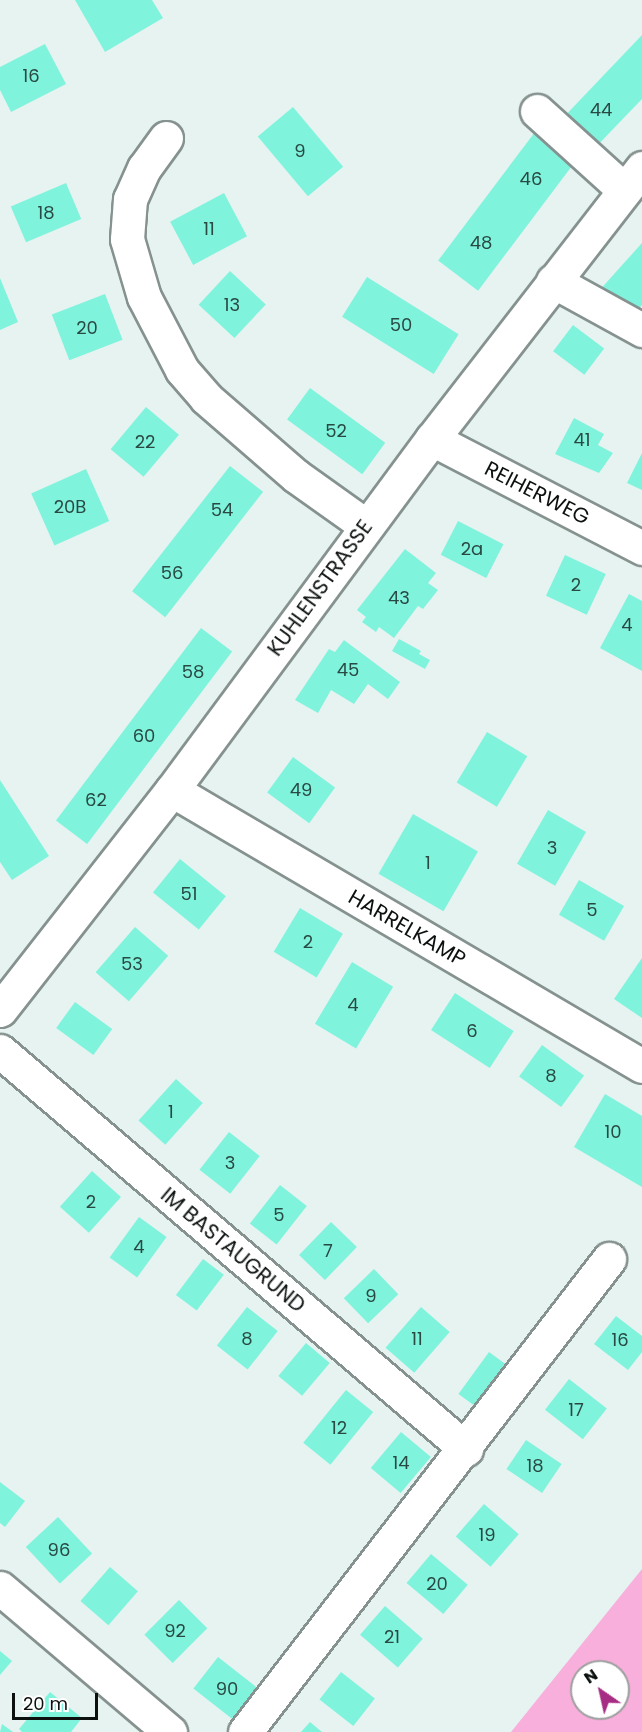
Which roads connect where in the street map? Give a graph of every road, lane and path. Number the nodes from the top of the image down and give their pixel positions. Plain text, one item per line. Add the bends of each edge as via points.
1 (537, 111) dead end
2 (166, 138) dead end
3 (633, 179) edge
4 (553, 281) junction
5 (642, 330) edge
6 (432, 439) junction
7 (366, 526) junction
8 (642, 548) edge
9 (172, 790) junction
10 (0, 1010) edge
11 (0, 1051) edge
12 (642, 1066) edge
13 (609, 1259) dead end
14 (466, 1449) junction
15 (0, 1588) edge
16 (170, 1732) edge
17 (245, 1732) edge

1 - 3 street
2 - 7 street via 144,168 130,199 127,239 144,297 176,359 206,398 296,476
3 - 4 street, KUHLENSTRASSE
4 - 5 street
4 - 6 street, KUHLENSTRASSE
6 - 7 street, KUHLENSTRASSE
6 - 8 street, REIHERWEG
7 - 9 street, KUHLENSTRASSE
9 - 10 street, KUHLENSTRASSE
9 - 12 street, HARRELKAMP
11 - 14 street, IM BASTAUGRUND
13 - 14 street
14 - 17 street
15 - 16 street

